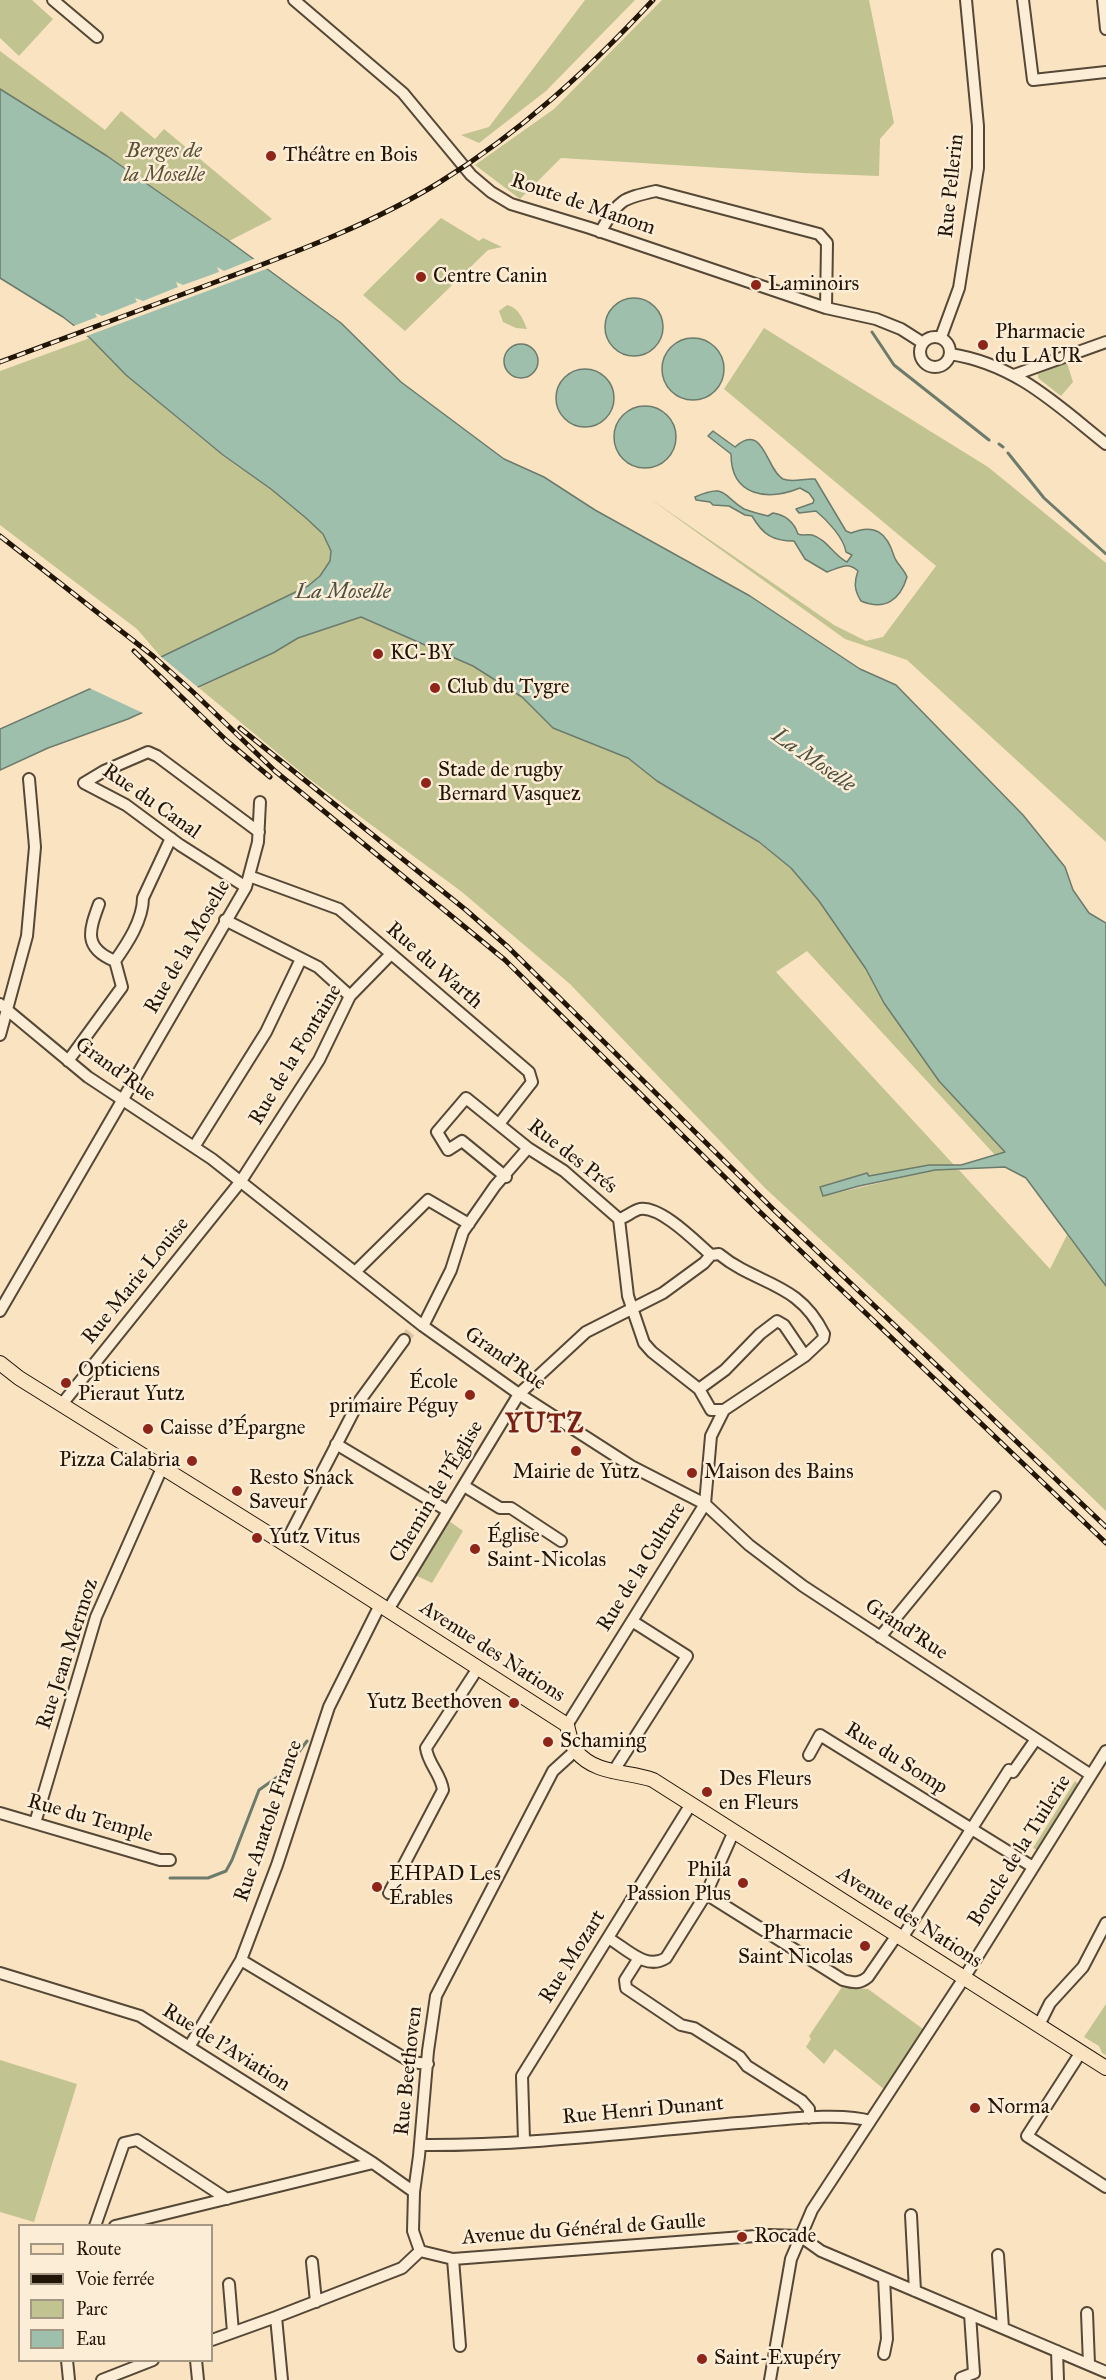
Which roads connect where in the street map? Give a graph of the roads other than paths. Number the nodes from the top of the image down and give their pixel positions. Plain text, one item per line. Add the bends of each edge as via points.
1 (53, 0) edge
2 (294, 0) edge
3 (966, 0) edge
4 (1023, 0) edge
5 (1103, 0) edge
6 (1106, 29) edge
7 (97, 37) dead end
8 (1106, 72) edge
9 (600, 232) junction
10 (826, 308) junction
11 (941, 337) junction
12 (1106, 342) edge
13 (923, 343) junction
14 (950, 354) junction
15 (1014, 375) junction
16 (1106, 444) edge
17 (29, 779) dead end
18 (260, 802) dead end
19 (259, 832) junction
20 (171, 838) junction
21 (249, 876) junction
22 (246, 887) junction
23 (99, 904) dead end
24 (225, 920) junction
25 (392, 954) junction
26 (301, 959) junction
27 (115, 961) junction
28 (350, 996) junction
29 (3, 1007) edge
30 (0, 1035) edge
31 (68, 1061) junction
32 (121, 1101) junction
33 (499, 1124) junction
34 (194, 1147) junction
35 (528, 1148) junction
36 (506, 1177) junction
37 (241, 1181) junction
38 (619, 1219) junction
39 (469, 1224) junction
40 (715, 1254) junction
41 (355, 1272) junction
42 (632, 1309) junction
43 (0, 1311) edge
44 (418, 1325) junction
45 (404, 1340) tunnel mouth
46 (805, 1356) junction
47 (0, 1363) edge
48 (699, 1389) junction
49 (519, 1394) junction
50 (62, 1404) junction
51 (724, 1410) junction
52 (336, 1444) junction
53 (162, 1468) junction
54 (464, 1486) junction
55 (995, 1497) dead end
56 (705, 1504) junction
57 (448, 1511) junction
58 (561, 1541) dead end
59 (285, 1544) junction
60 (384, 1607) junction
61 (632, 1621) junction
62 (880, 1636) junction
63 (478, 1668) junction
64 (567, 1725) junction
65 (1036, 1739) junction
66 (575, 1750) junction
67 (1106, 1751) edge
68 (809, 1755) dead end
69 (614, 1772) junction
70 (1091, 1775) junction
71 (691, 1804) junction
72 (0, 1813) edge
73 (35, 1823) junction
74 (971, 1828) junction
75 (735, 1831) junction
76 (170, 1860) dead end
77 (1033, 1867) junction
78 (389, 1893) dead end
79 (706, 1894) junction
80 (1106, 1923) edge
81 (900, 1937) junction
82 (608, 1938) junction
83 (639, 1958) junction
84 (241, 1960) junction
85 (0, 1973) edge
86 (964, 1978) junction
87 (1039, 2025) junction
88 (189, 2047) junction
89 (1081, 2052) junction
90 (428, 2064) junction
91 (1106, 2068) edge
92 (809, 2118) junction
93 (870, 2121) junction
94 (525, 2140) junction
95 (420, 2145) junction
96 (373, 2163) junction
97 (1106, 2187) edge
98 (414, 2192) junction
99 (227, 2199) junction
100 (911, 2215) dead end
101 (96, 2224) edge
102 (123, 2224) edge
103 (800, 2236) junction
104 (420, 2251) junction
105 (998, 2255) dead end
106 (453, 2259) junction
107 (312, 2262) dead end
108 (884, 2277) junction
109 (229, 2284) dead end
110 (915, 2291) junction
111 (316, 2302) junction
112 (1087, 2313) dead end
113 (970, 2314) junction
114 (276, 2317) junction
115 (1003, 2328) junction
116 (233, 2332) junction
117 (213, 2340) edge
118 (460, 2346) dead end
119 (1057, 2351) junction
120 (884, 2354) dead end
121 (67, 2362) edge
122 (151, 2362) edge
123 (196, 2362) edge
124 (1089, 2364) junction
125 (1106, 2372) edge
126 (116, 2377) edge
127 (961, 2378) dead end
128 (69, 2380) edge
129 (102, 2380) edge
130 (198, 2380) edge
131 (282, 2380) edge
132 (770, 2380) edge
133 (1058, 2380) edge

1 - 7 street
2 - 9 street, Route de Manom via 403,93 460,163 491,192 512,204
3 - 11 street, Rue Pellerin via 978,168 959,288
4 - 8 street via 1033,80
5 - 6 street
9 - 10 street, Route de Manom
9 - 10 street via 618,203 656,191 819,234 827,243
10 - 13 street, Route de Manom via 876,319
11 - 13 street via 931,337
11 - 14 street via 949,344
12 - 15 street
13 - 14 street via 921,357 928,364 942,365
14 - 15 street
15 - 16 street
17 - 29 street via 35,847 27,936
18 - 19 street, Rue de la Moselle
19 - 20 street, Rue du Canal via 148,752 84,783 126,804
19 - 21 street, Rue de la Moselle
20 - 22 street, Rue du Canal
20 - 27 street via 143,898 143,909
21 - 22 street, Rue de la Moselle
21 - 25 street, Rue du Warth via 339,909
22 - 24 street, Rue de la Moselle
23 - 27 street via 90,928 91,942 101,955
24 - 26 street
24 - 32 street, Rue de la Moselle
25 - 28 street, Rue de la Fontaine
25 - 33 street, Rue du Warth via 529,1072 532,1082
26 - 28 street via 318,967
26 - 34 street via 266,1032
27 - 31 street via 122,987
28 - 37 street, Rue de la Fontaine via 319,1060
29 - 30 street
29 - 31 street, Grand'Rue
31 - 32 street, Grand'Rue
32 - 34 street, Grand'Rue
32 - 43 street, Rue de la Moselle
33 - 35 street, Rue des Prés
33 - 36 street, Rue des Prés via 466,1098 437,1132 448,1150 462,1141
34 - 37 street, Grand'Rue
35 - 36 street
35 - 38 street, Rue des Prés via 564,1172
36 - 39 street via 495,1186
37 - 41 street, Grand'Rue
37 - 50 street, Rue Marie Louise
38 - 40 street, Rue des Prés via 643,1209 655,1211
38 - 42 street
39 - 41 street via 428,1200
39 - 44 street via 451,1270
40 - 42 street, Chemin de l'Église via 663,1293
40 - 46 street, Rue des Prés via 787,1290 828,1333
41 - 44 street, Grand'Rue
42 - 48 street via 644,1343
42 - 49 street, Chemin de l'Église via 586,1332
44 - 49 street, Grand'Rue
45 - 52 street via 358,1403
46 - 48 street via 777,1321
46 - 51 street
47 - 50 main road, Avenue des Nations
48 - 51 street via 711,1410
49 - 54 street, Chemin de l'Église
49 - 56 street, Grand'Rue via 631,1466
50 - 53 main road, Avenue des Nations
51 - 56 street, Rue de la Culture via 711,1436
52 - 57 street
52 - 59 street
53 - 59 main road, Avenue des Nations
53 - 73 street, Rue Jean Mermoz via 96,1617
54 - 57 street, Chemin de l'Église
54 - 58 street via 500,1508 511,1508
55 - 62 street
56 - 61 street, Rue de la Culture
56 - 62 street, Grand'Rue via 748,1545
57 - 60 street, Chemin de l'Église
59 - 60 main road, Avenue des Nations
60 - 63 main road, Avenue des Nations
60 - 84 street, Rue Anatole France via 329,1707 278,1864
61 - 64 street, Rue de la Culture
61 - 69 street via 687,1656
62 - 65 street, Grand'Rue
63 - 64 main road, Avenue des Nations
63 - 78 street via 426,1748 443,1790
64 - 66 main road, Avenue des Nations
65 - 70 street, Boucle de la Tuilerie
65 - 74 street via 1013,1772 1009,1770
66 - 69 main road, Avenue des Nations via 597,1767
66 - 90 street, Rue Beethoven via 554,1771 436,1996
67 - 70 street, Boucle de la Tuilerie
68 - 74 street, Rue du Somp via 820,1735
69 - 71 main road, Avenue des Nations via 653,1780
70 - 77 street, Boucle de la Tuilerie
71 - 75 main road, Avenue des Nations
71 - 82 street, Rue Mozart
72 - 73 street, Rue du Temple
73 - 76 street, Rue du Temple
74 - 77 street, Rue du Somp
74 - 81 street
75 - 79 street
75 - 81 main road, Avenue des Nations
77 - 86 street, Boucle de la Tuilerie
79 - 81 street via 843,1980 854,1983 868,1977
79 - 83 street via 666,1958 652,1963
80 - 87 street via 1083,1967 1050,2003
81 - 86 main road, Avenue des Nations
82 - 83 street
82 - 94 street, Rue Mozart via 522,2076
83 - 92 street via 625,1980 626,1988 681,2025 694,2028 740,2057 747,2066 802,2101 809,2109
84 - 88 street, Rue Anatole France
84 - 90 street via 411,2062
85 - 88 street, Rue de l'Aviation via 140,2016
86 - 87 main road, Avenue des Nations
86 - 93 street
87 - 89 main road, Avenue des Nations
88 - 96 street, Rue de l'Aviation
89 - 91 main road, Avenue des Nations
89 - 97 street via 1027,2136
90 - 95 street, Rue Beethoven
92 - 93 street, Rue Henri Dunant
92 - 94 street, Rue Henri Dunant
93 - 103 street via 812,2210
94 - 95 street, Rue Henri Dunant
95 - 98 street, Rue Beethoven
96 - 98 street, Rue de l'Aviation
96 - 99 street
98 - 104 street, Rue Beethoven via 413,2231
99 - 101 street via 137,2140 124,2143
99 - 102 street
100 - 110 street
103 - 106 street, Avenue du Général de Gaulle via 769,2235
103 - 108 street via 821,2251
103 - 132 street via 791,2259
104 - 106 street, Avenue du Général de Gaulle
104 - 111 street via 402,2268
105 - 115 street
106 - 118 street
107 - 111 street
108 - 110 street
108 - 120 street
109 - 116 street
110 - 113 street
111 - 114 street
112 - 124 street
113 - 115 street
113 - 127 street via 974,2373
114 - 116 street
114 - 131 street
115 - 119 street
116 - 117 street
119 - 124 street
119 - 133 street
121 - 128 street
122 - 126 street
123 - 130 street
124 - 125 street
126 - 129 street

